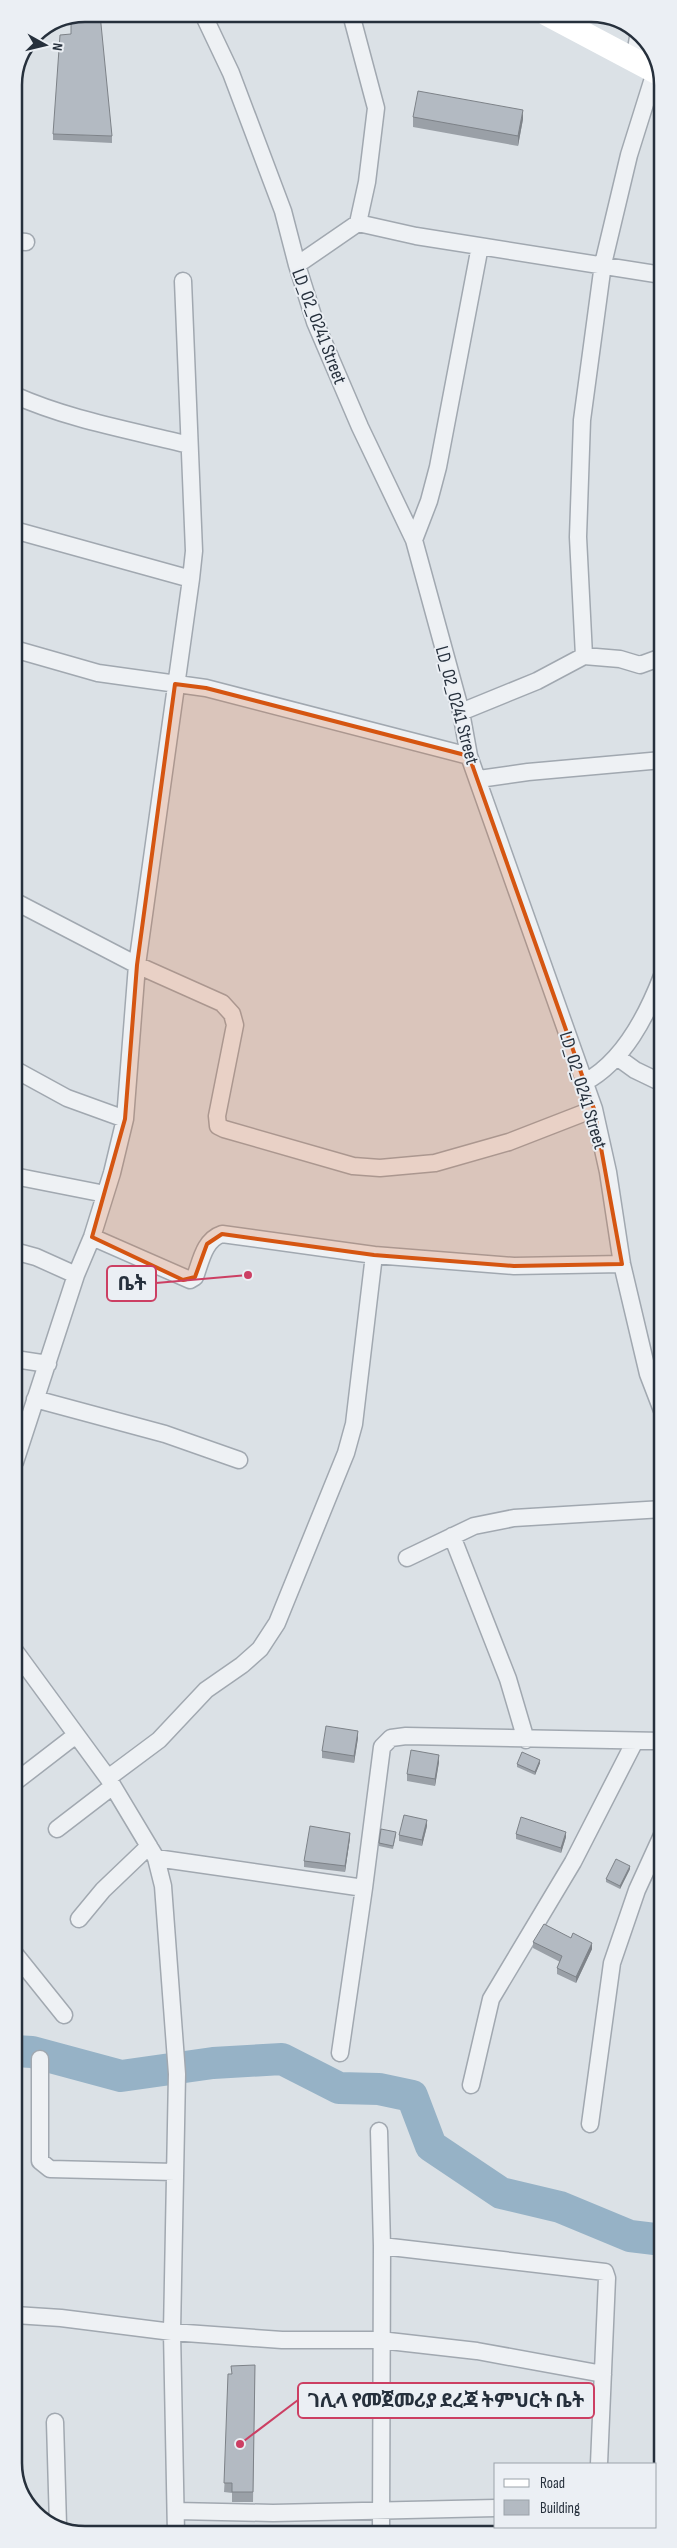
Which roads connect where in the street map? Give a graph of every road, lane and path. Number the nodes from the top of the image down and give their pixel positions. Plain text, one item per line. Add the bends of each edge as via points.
1 (207, 22) edge
2 (353, 23) edge
3 (564, 23) edge
4 (637, 43) edge
5 (634, 60) junction
6 (652, 70) edge
7 (654, 88) edge
8 (358, 223) junction
9 (480, 246) junction
10 (604, 264) junction
11 (296, 265) junction
12 (654, 273) edge
13 (183, 281) dead end
14 (22, 398) edge
15 (190, 445) junction
16 (22, 532) edge
17 (414, 540) junction
18 (191, 579) junction
19 (22, 651) edge
20 (584, 656) junction
21 (654, 660) edge
22 (175, 684) junction
23 (461, 712) junction
24 (469, 756) junction
25 (654, 761) edge
26 (479, 779) junction
27 (22, 904) edge
28 (137, 965) junction
29 (654, 1010) edge
30 (617, 1057) junction
31 (22, 1073) edge
32 (654, 1079) edge
33 (585, 1082) junction
34 (594, 1109) junction
35 (124, 1119) junction
36 (22, 1178) edge
37 (105, 1194) junction
38 (92, 1237) junction
39 (22, 1253) edge
40 (374, 1255) junction
41 (622, 1264) junction
42 (76, 1275) junction
43 (22, 1360) edge
44 (48, 1364) junction
45 (654, 1390) edge
46 (35, 1399) junction
47 (22, 1417) edge
48 (240, 1460) dead end
49 (654, 1510) edge
50 (452, 1536) junction
51 (407, 1558) dead end
52 (22, 1661) edge
53 (76, 1735) junction
54 (526, 1740) junction
55 (635, 1741) junction
56 (654, 1741) edge
57 (22, 1777) edge
58 (110, 1782) junction
59 (58, 1829) dead end
60 (153, 1852) junction
61 (654, 1853) edge
62 (364, 1888) junction
63 (79, 1919) dead end
64 (22, 1963) edge
65 (64, 2015) dead end
66 (340, 2053) dead end
67 (40, 2059) dead end
68 (471, 2085) dead end
69 (590, 2124) dead end
70 (379, 2131) dead end
71 (175, 2172) junction
72 (382, 2246) junction
73 (22, 2315) edge
74 (172, 2332) junction
75 (380, 2340) junction
76 (604, 2374) junction
77 (55, 2422) dead end
78 (599, 2463) edge
79 (494, 2508) edge
80 (176, 2511) junction
81 (380, 2511) junction
82 (58, 2519) edge
83 (176, 2525) edge
84 (381, 2526) edge

1 - 11 street, LD_02_0241 Street via 231,73 283,211
2 - 8 street via 376,108 367,182
3 - 5 main road
4 - 5 street
5 - 6 main road
7 - 10 street via 629,155
8 - 9 street
8 - 11 street
9 - 10 street
9 - 17 street via 438,466
10 - 12 street
10 - 20 street via 580,447 578,537
11 - 17 street, LD_02_0241 Street via 360,427
13 - 15 street
14 - 15 street via 68,416
15 - 18 street via 194,551
16 - 18 street
17 - 23 street, LD_02_0241 Street
18 - 22 street
19 - 22 street via 98,673
20 - 21 street via 620,659 640,665
20 - 23 street via 537,681
22 - 24 street via 206,688
22 - 28 street
23 - 24 street, LD_02_0241 Street
24 - 26 street, LD_02_0241 Street
25 - 26 street
26 - 33 street, LD_02_0241 Street
27 - 28 street
28 - 34 street via 222,1003 232,1014 235,1025 217,1116 218,1126 224,1129 353,1166 380,1168 435,1163 509,1142
28 - 35 street
29 - 30 street
30 - 32 street
30 - 33 street via 600,1074
31 - 35 street via 67,1098
33 - 34 street, LD_02_0241 Street
34 - 41 street, LD_02_0241 Street via 608,1172
35 - 37 street
36 - 37 street
37 - 38 street
38 - 40 street via 190,1280 195,1277 207,1244 212,1237 222,1234
38 - 42 street
39 - 42 street
40 - 41 street via 514,1266
40 - 58 street via 354,1424 277,1623 260,1649 206,1690 159,1740
41 - 45 street, LD_02_0241 Street
42 - 44 street
43 - 44 street
44 - 46 street
46 - 47 street
46 - 48 street via 165,1434
49 - 50 street via 514,1518 474,1526
50 - 51 street
50 - 54 street via 508,1679
52 - 53 street
53 - 57 street
53 - 58 street
54 - 55 street
54 - 62 street via 406,1736 386,1741 382,1747
55 - 56 street
55 - 68 street via 573,1862 491,1999
58 - 59 street
58 - 60 street
60 - 62 street
60 - 63 street via 103,1890
60 - 71 street via 163,1886 176,2055
61 - 69 street via 637,1890 612,1963
62 - 66 street
64 - 65 street
67 - 71 street via 40,2161 44,2166 50,2170
70 - 72 street
71 - 74 street
72 - 75 street
72 - 76 street via 604,2272 607,2278
73 - 74 street
74 - 75 street via 282,2340
74 - 80 street
75 - 76 street via 477,2351
75 - 81 street
76 - 78 street
77 - 82 street
79 - 81 street
80 - 81 street
80 - 83 street
81 - 84 street

